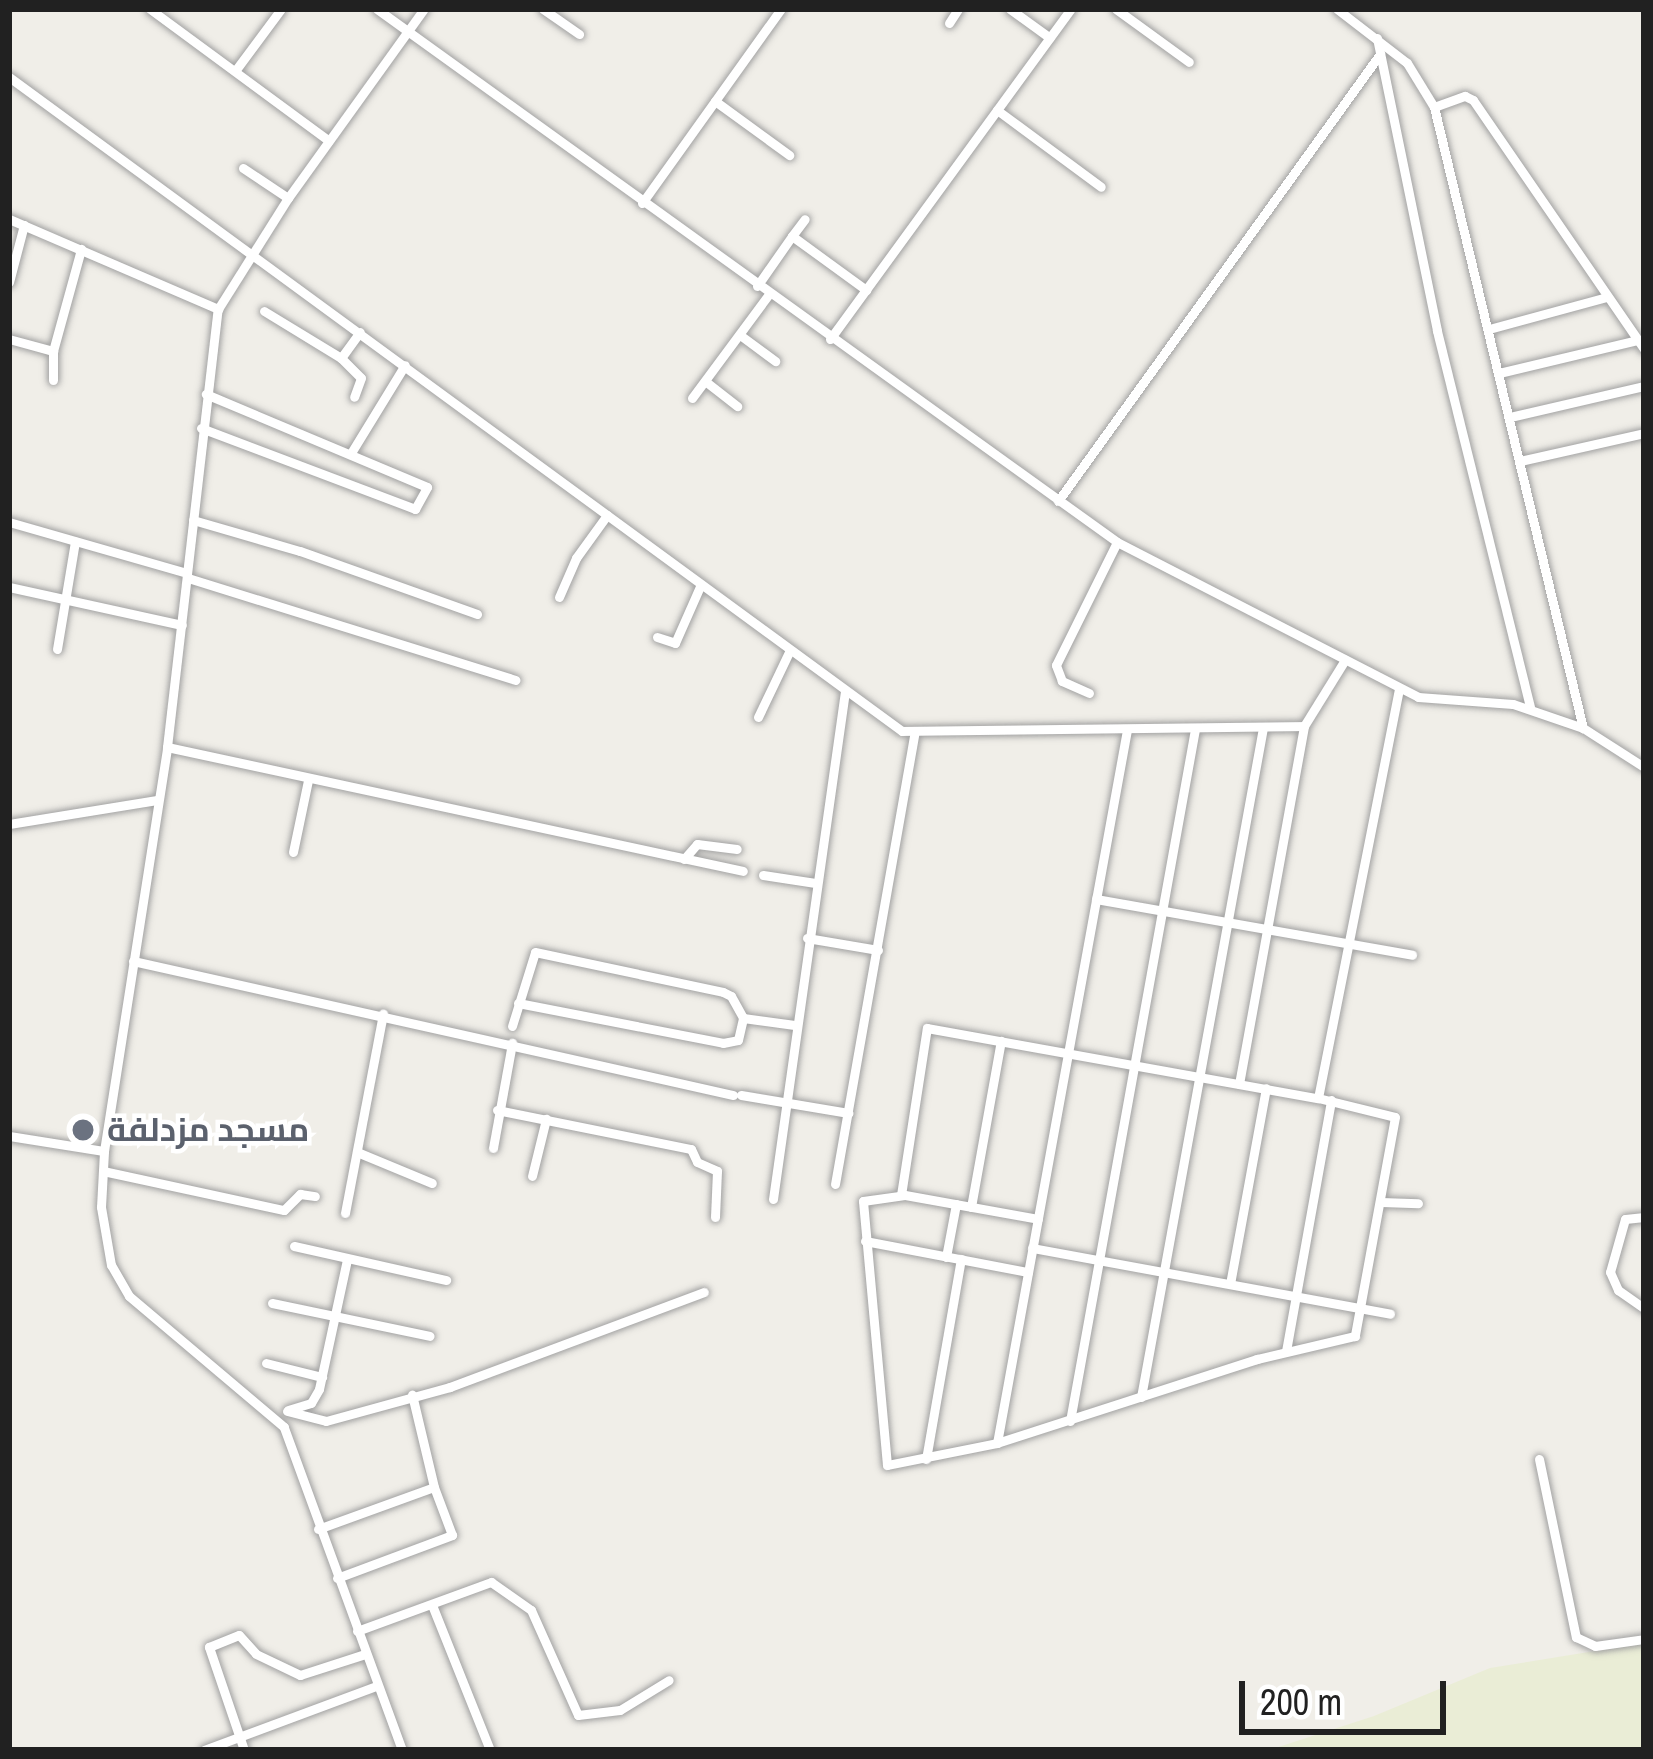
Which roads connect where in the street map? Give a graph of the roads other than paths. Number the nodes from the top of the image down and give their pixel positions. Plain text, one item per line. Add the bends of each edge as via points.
1 (150, 9) edge
2 (281, 9) edge
3 (377, 9) edge
4 (424, 9) edge
5 (543, 9) edge
6 (781, 9) edge
7 (958, 9) edge
8 (1010, 9) edge
9 (1070, 9) edge
10 (1116, 9) edge
11 (1337, 9) edge
12 (949, 23) dead end
13 (407, 32) junction
14 (579, 34) dead end
15 (1050, 38) junction
16 (1377, 38) junction
17 (1380, 54) junction
18 (1189, 62) dead end
19 (235, 71) junction
20 (9, 77) edge
21 (715, 101) junction
22 (1434, 107) junction
23 (997, 110) junction
24 (329, 141) junction
25 (789, 154) dead end
26 (243, 168) dead end
27 (1101, 187) dead end
28 (288, 198) junction
29 (643, 203) junction
30 (9, 219) edge
31 (805, 219) dead end
32 (24, 225) junction
33 (792, 236) junction
34 (80, 249) junction
35 (252, 253) junction
36 (9, 282) edge
37 (757, 286) junction
38 (866, 290) junction
39 (769, 294) junction
40 (1607, 297) junction
41 (218, 309) junction
42 (264, 311) dead end
43 (1489, 329) junction
44 (360, 332) junction
45 (740, 335) junction
46 (9, 339) edge
47 (830, 339) junction
48 (1641, 344) edge
49 (52, 351) junction
50 (341, 358) junction
51 (775, 361) dead end
52 (405, 365) junction
53 (1499, 373) junction
54 (52, 380) dead end
55 (705, 381) junction
56 (1644, 386) edge
57 (206, 394) junction
58 (354, 397) dead end
59 (692, 398) dead end
60 (737, 406) dead end
61 (1510, 417) junction
62 (201, 428) junction
63 (1644, 433) edge
64 (352, 453) junction
65 (1520, 461) junction
66 (1058, 501) junction
67 (607, 515) junction
68 (193, 520) junction
69 (9, 523) edge
70 (75, 542) junction
71 (1118, 542) junction
72 (188, 576) junction
73 (701, 584) junction
74 (9, 587) edge
75 (559, 596) dead end
76 (65, 600) junction
77 (477, 614) dead end
78 (182, 625) junction
79 (657, 637) dead end
80 (57, 649) dead end
81 (790, 650) junction
82 (1346, 660) junction
83 (514, 680) dead end
84 (1399, 689) junction
85 (844, 691) junction
86 (1089, 692) dead end
87 (1530, 708) junction
88 (758, 717) dead end
89 (1304, 726) junction
90 (1195, 728) junction
91 (1263, 728) junction
92 (1583, 728) junction
93 (1127, 730) junction
94 (914, 732) junction
95 (167, 747) junction
96 (1644, 767) edge
97 (308, 780) junction
98 (157, 800) junction
99 (9, 824) edge
100 (737, 849) dead end
101 (292, 852) dead end
102 (684, 859) junction
103 (743, 871) dead end
104 (763, 875) dead end
105 (815, 883) junction
106 (1096, 899) junction
107 (1162, 911) junction
108 (1228, 923) junction
109 (1268, 930) junction
110 (807, 938) junction
111 (1347, 944) junction
112 (878, 950) junction
113 (1412, 956) dead end
114 (133, 961) junction
115 (518, 1003) junction
116 (382, 1014) junction
117 (743, 1018) junction
118 (795, 1024) junction
119 (512, 1025) dead end
120 (1001, 1041) junction
121 (512, 1043) junction
122 (1068, 1053) junction
123 (1134, 1065) junction
124 (1200, 1077) junction
125 (1239, 1084) junction
126 (1265, 1088) junction
127 (1318, 1098) junction
128 (1331, 1100) junction
129 (785, 1101) junction
130 (497, 1110) junction
131 (849, 1112) junction
132 (546, 1119) junction
133 (9, 1136) edge
134 (493, 1148) dead end
135 (104, 1151) junction
136 (356, 1152) junction
137 (104, 1172) junction
138 (532, 1176) dead end
139 (432, 1183) dead end
140 (835, 1184) dead end
141 (901, 1195) junction
142 (315, 1196) dead end
143 (773, 1198) dead end
144 (1382, 1202) junction
145 (1418, 1203) dead end
146 (956, 1204) junction
147 (971, 1207) junction
148 (345, 1213) dead end
149 (1644, 1216) edge
150 (715, 1217) dead end
151 (1037, 1219) junction
152 (866, 1241) junction
153 (294, 1246) dead end
154 (1032, 1248) junction
155 (946, 1256) junction
156 (346, 1259) junction
157 (962, 1259) junction
158 (1099, 1260) junction
159 (1028, 1272) junction
160 (1164, 1272) junction
161 (446, 1280) dead end
162 (1229, 1284) junction
163 (704, 1292) dead end
164 (1296, 1296) junction
165 (272, 1304) dead end
166 (1644, 1308) edge
167 (1362, 1309) junction
168 (1390, 1314) dead end
169 (334, 1317) junction
170 (430, 1336) dead end
171 (1286, 1351) junction
172 (266, 1363) dead end
173 (322, 1377) junction
174 (412, 1395) junction
175 (1141, 1397) junction
176 (287, 1411) junction
177 (272, 1414) junction
178 (1070, 1421) junction
179 (997, 1443) junction
180 (926, 1459) junction
181 (1539, 1459) dead end
182 (434, 1487) junction
183 (318, 1529) junction
184 (337, 1578) junction
185 (432, 1605) junction
186 (357, 1631) junction
187 (1644, 1640) edge
188 (364, 1654) junction
189 (668, 1680) dead end
190 (376, 1686) junction
191 (239, 1737) junction
192 (204, 1750) edge
193 (244, 1750) edge
194 (402, 1750) edge
195 (490, 1750) edge

1 - 19 street
2 - 19 street
3 - 13 street
4 - 13 street
5 - 14 street
6 - 21 street
7 - 12 street
8 - 15 street
9 - 15 street
10 - 18 street
11 - 16 street
13 - 24 street
13 - 29 street
15 - 23 street
16 - 17 street
16 - 22 street via 1407,63
17 - 66 street
17 - 87 street via 1437,331
19 - 24 street
20 - 35 street
21 - 25 street
21 - 29 street
22 - 40 street via 1466,95 1473,100
22 - 43 street
23 - 27 street
23 - 38 street
24 - 28 street
26 - 28 street
28 - 35 street
29 - 37 street
30 - 32 street
31 - 33 street
32 - 34 street
32 - 36 street
33 - 37 street
33 - 38 street
34 - 41 street
34 - 49 street
35 - 41 street
35 - 44 street
37 - 39 street
38 - 47 street
39 - 45 street
39 - 47 street
40 - 43 street
40 - 48 street
41 - 57 street
42 - 50 street
43 - 53 street
44 - 50 street
44 - 52 street
45 - 51 street
45 - 55 street
46 - 49 street
47 - 66 street
48 - 53 street
49 - 54 street
50 - 58 street via 362,378
52 - 64 street
52 - 67 street
53 - 61 street
55 - 59 street
55 - 60 street
56 - 61 street
57 - 62 street
57 - 64 street
61 - 65 street
62 - 64 street via 418,507 425,482
62 - 68 street
63 - 65 street
65 - 92 street
66 - 71 street
67 - 73 street
67 - 75 street
68 - 72 street
68 - 77 street
69 - 70 street
70 - 72 street
70 - 76 street
71 - 82 street
71 - 86 street via 1056,665 1062,680
72 - 78 street
72 - 83 street
73 - 79 street via 675,643
73 - 81 street
74 - 76 street
76 - 78 street
76 - 80 street
78 - 95 street
81 - 85 street
81 - 88 street
82 - 84 street
82 - 89 street
84 - 87 street
84 - 111 street
85 - 94 street
85 - 105 street
87 - 92 street
89 - 91 street
89 - 109 street
90 - 91 street
90 - 93 street
90 - 107 street
91 - 108 street
92 - 96 street
93 - 94 street
93 - 106 street
94 - 112 street
95 - 97 street
95 - 98 street
97 - 101 street
97 - 102 street
98 - 99 street
98 - 114 street
100 - 102 street via 697,844
102 - 103 street
104 - 105 street
105 - 110 street
106 - 107 street
106 - 122 street
107 - 108 street
107 - 123 street
108 - 109 street
108 - 124 street
109 - 111 street
109 - 125 street
110 - 112 street
110 - 118 street
111 - 113 street
111 - 127 street
112 - 131 street
114 - 116 street
114 - 135 street
115 - 117 street via 723,1043 738,1040
115 - 117 street via 536,952 723,992
115 - 119 street
116 - 121 street
116 - 136 street
117 - 118 street
118 - 129 street
120 - 122 street
120 - 141 street via 923,1030
120 - 147 street
121 - 129 street
121 - 130 street
122 - 123 street
122 - 151 street
123 - 124 street
123 - 158 street
124 - 125 street
124 - 160 street
125 - 126 street
126 - 127 street
126 - 162 street
127 - 128 street
128 - 144 street via 1395,1117
128 - 164 street
129 - 131 street
129 - 143 street
130 - 132 street
130 - 134 street
131 - 140 street
132 - 138 street
132 - 150 street via 691,1148 697,1162 717,1171
133 - 135 street
135 - 137 street
136 - 139 street
136 - 148 street
137 - 142 street via 284,1210 300,1194
137 - 177 street via 102,1225 120,1283
141 - 146 street
141 - 152 street via 863,1201
144 - 145 street
144 - 167 street
146 - 147 street
146 - 155 street
147 - 151 street
149 - 166 street via 1623,1222 1610,1272 1618,1290
151 - 154 street
152 - 155 street
152 - 180 street via 885,1461
153 - 156 street
154 - 158 street
154 - 159 street
155 - 157 street
156 - 161 street
156 - 169 street
157 - 159 street
157 - 180 street
158 - 160 street
158 - 178 street
159 - 179 street
160 - 162 street
160 - 175 street
162 - 164 street
163 - 174 street via 530,1361
164 - 167 street
164 - 171 street
165 - 169 street
167 - 168 street
167 - 171 street via 1353,1337
169 - 170 street
169 - 173 street
171 - 175 street
172 - 173 street
173 - 176 street via 311,1403
174 - 176 street via 326,1421
174 - 182 street
175 - 178 street
176 - 177 street
177 - 183 street via 284,1427
178 - 179 street
179 - 180 street
181 - 187 street via 1576,1637 1594,1646
182 - 183 street
182 - 184 street via 452,1535
183 - 184 street
184 - 186 street
185 - 186 street
185 - 189 street via 491,1582 531,1610 578,1715 620,1710
185 - 195 street
186 - 188 street
188 - 190 street
188 - 191 street via 300,1675 256,1654 239,1635 209,1647
190 - 191 street
190 - 194 street
191 - 192 street
191 - 193 street

